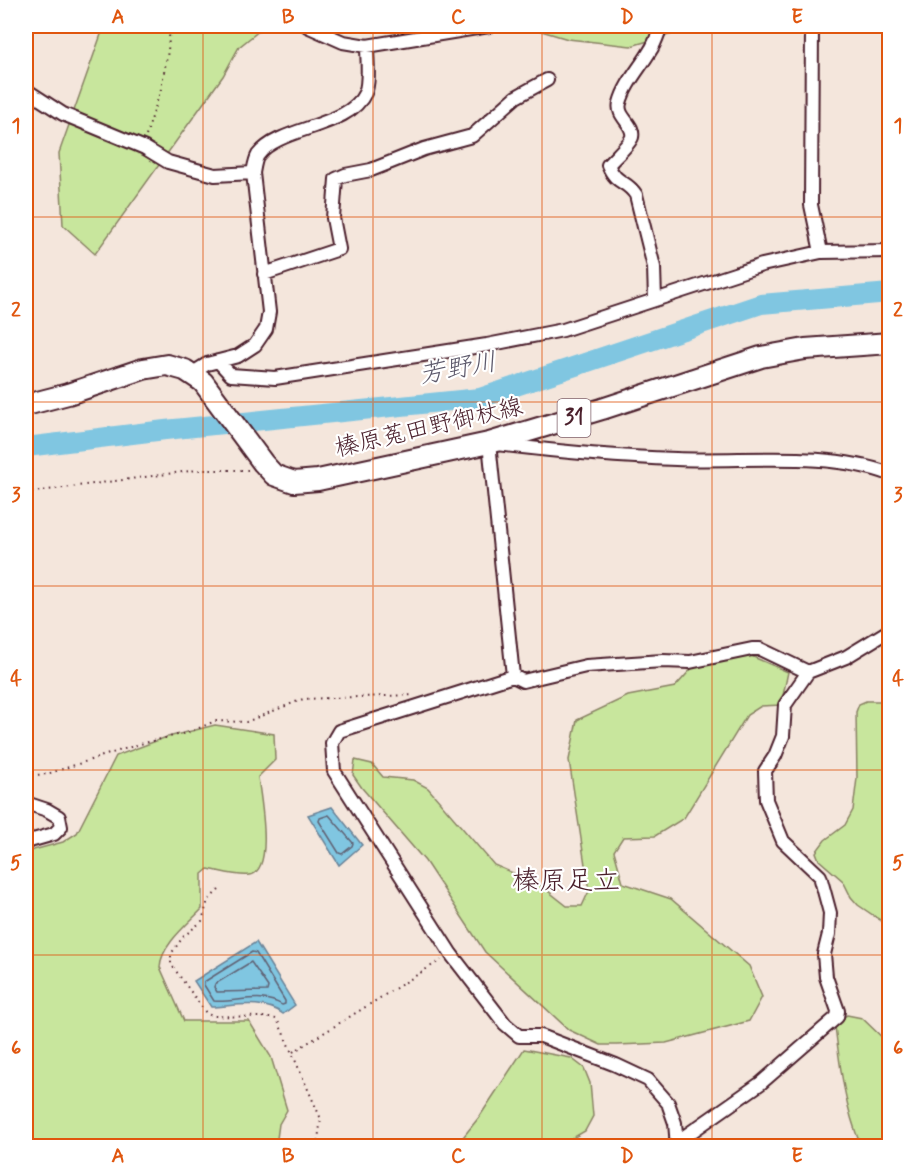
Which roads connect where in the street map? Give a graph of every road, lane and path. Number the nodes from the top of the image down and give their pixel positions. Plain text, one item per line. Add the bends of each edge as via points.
1 (170, 26) edge
2 (307, 26) edge
3 (489, 26) edge
4 (661, 26) edge
5 (812, 26) edge
6 (367, 46) junction
7 (547, 80) dead end
8 (26, 90) edge
9 (145, 148) junction
10 (253, 173) junction
11 (890, 251) edge
12 (821, 252) junction
13 (264, 274) junction
14 (655, 300) junction
15 (890, 343) edge
16 (218, 361) junction
17 (197, 378) junction
18 (26, 405) edge
19 (489, 443) junction
20 (266, 466) junction
21 (890, 474) edge
22 (26, 493) edge
23 (890, 630) edge
24 (808, 672) junction
25 (513, 676) junction
26 (415, 694) dead end
27 (26, 776) edge
28 (26, 803) edge
29 (26, 842) edge
30 (219, 890) dead end
31 (452, 954) junction
32 (292, 1052) junction
33 (676, 1142) edge
34 (317, 1146) edge

1 - 9 path via 161,89
2 - 6 street via 343,42
3 - 6 street
4 - 14 street via 619,105 633,134 608,165 613,178 636,195 654,267
5 - 12 street via 811,205
6 - 10 street via 366,90 358,104 275,142 258,156
7 - 13 street via 516,97 472,136 336,179 333,218 339,249
8 - 9 street via 63,114
9 - 10 street via 168,162 215,175
10 - 13 street
11 - 12 street
12 - 14 street via 762,265
13 - 16 street via 266,329 255,345 238,356
14 - 16 street via 562,330 275,378 231,375
15 - 19 main road, 榛原菟田野御杖線 / 31 via 805,349 761,357
16 - 17 street via 207,364
17 - 18 main road via 185,370 159,366
17 - 20 main road, 榛原菟田野御杖線 / 31
19 - 20 main road, 榛原菟田野御杖線 / 31 via 318,480 294,482 274,476
19 - 21 street via 566,453 677,459 834,460
19 - 25 street
20 - 22 path via 197,470
23 - 24 street via 846,657
24 - 25 street via 760,649 752,649 690,662 586,666 524,681
24 - 33 street via 785,705 783,736 765,771 766,800 783,842 820,876 830,913 824,954 826,977 837,1017 761,1083
25 - 31 street via 339,731 332,743 334,771
26 - 27 path via 303,699 246,722 215,721 190,732 46,774
28 - 29 street via 58,817 61,827 54,834
30 - 32 path via 207,900 202,921 171,954 171,964 206,1013 212,1017 277,1019
31 - 32 path
31 - 33 street via 505,1024 519,1036 541,1036 648,1080 668,1104
32 - 34 path via 321,1119

